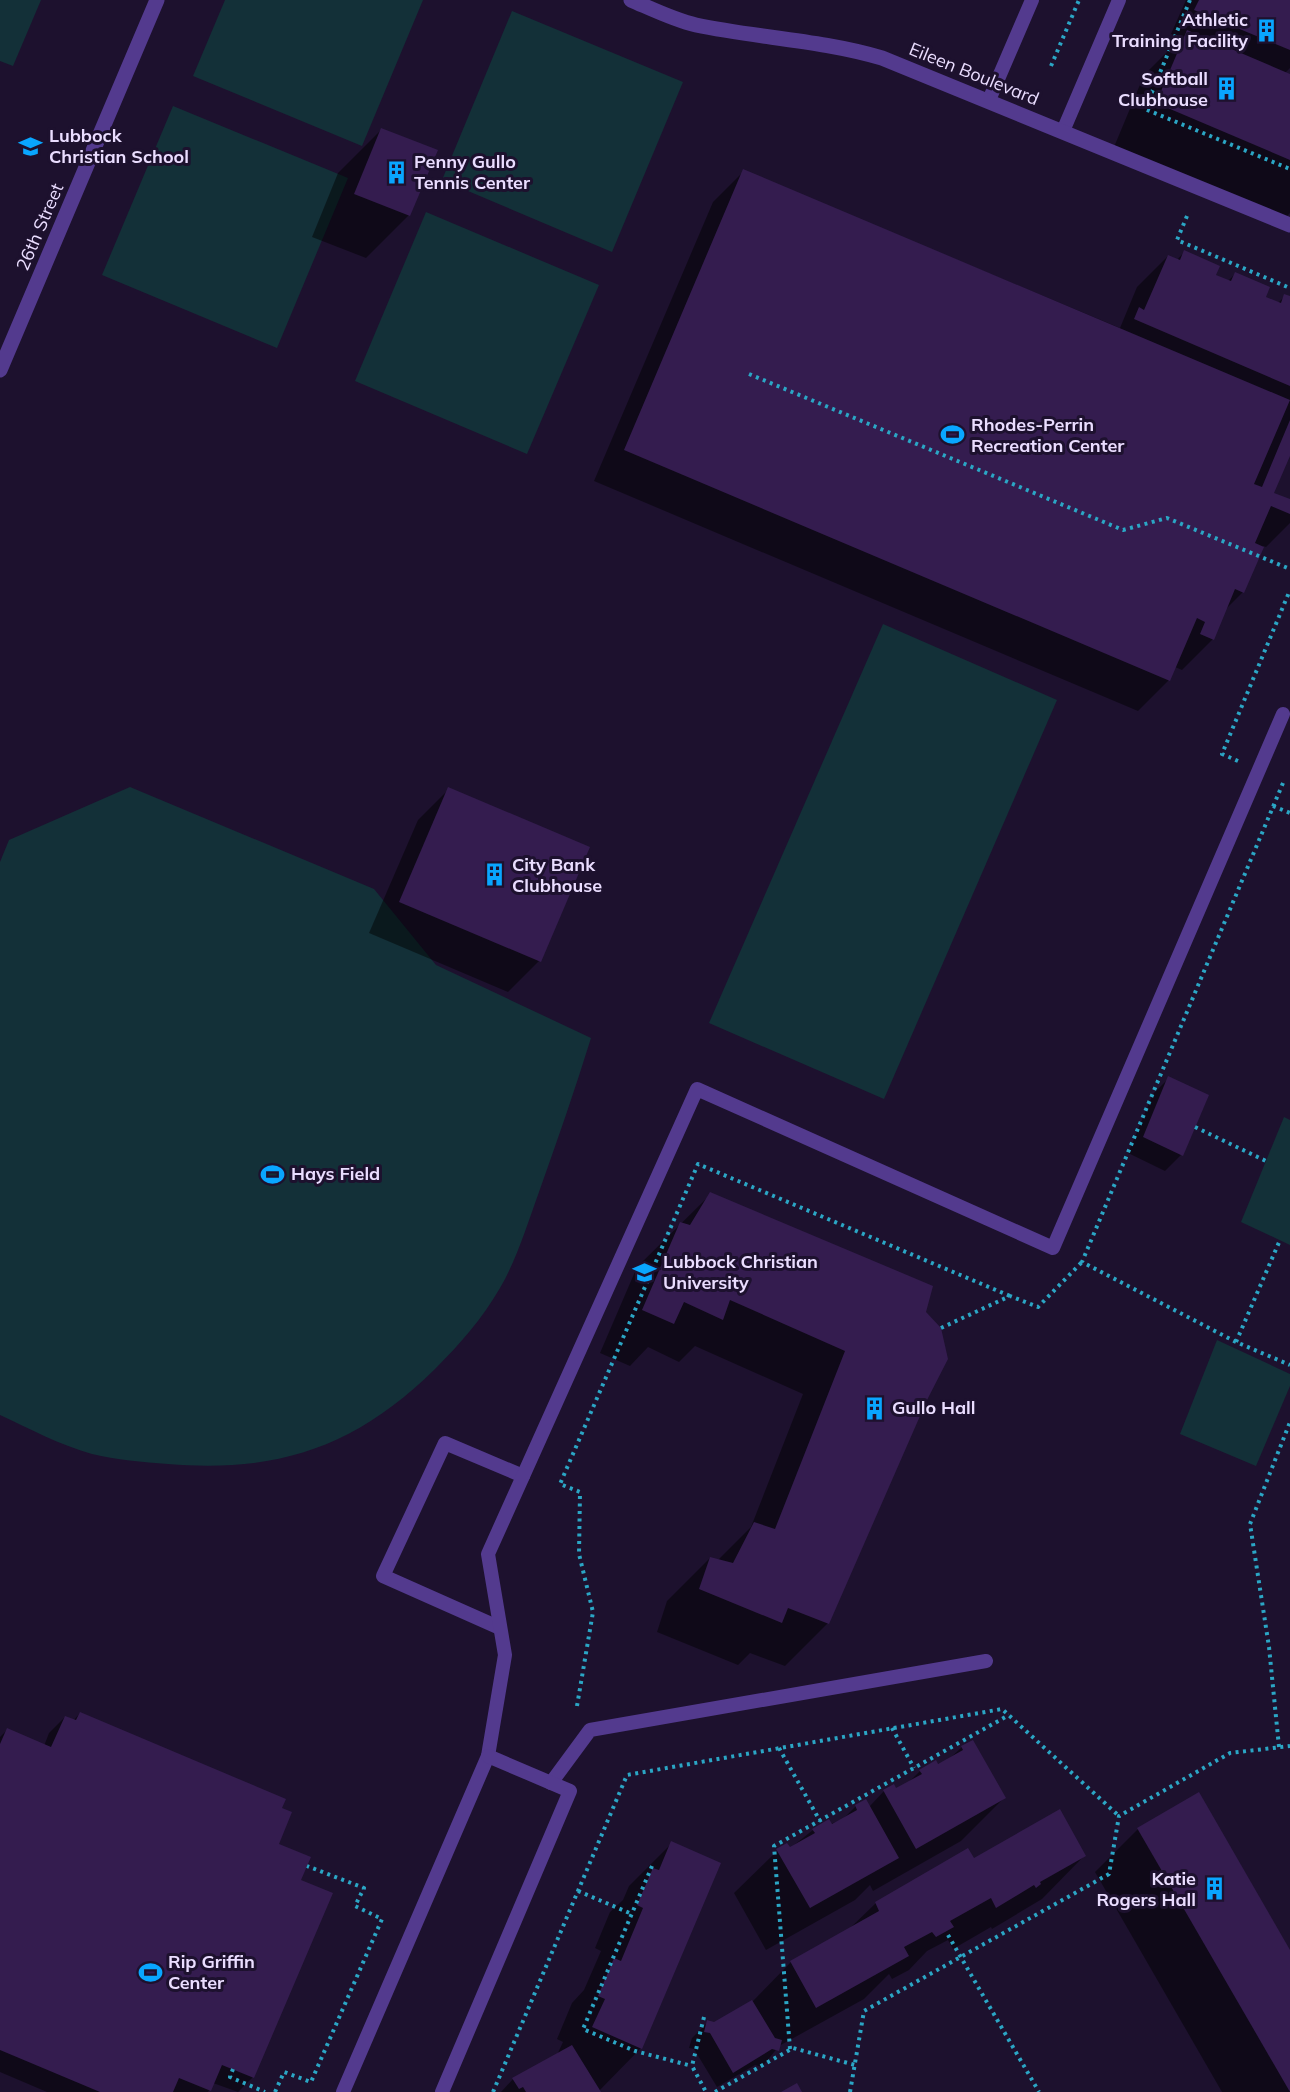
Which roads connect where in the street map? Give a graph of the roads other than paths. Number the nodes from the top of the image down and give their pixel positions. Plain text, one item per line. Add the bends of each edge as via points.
1 (157, 0) edge
2 (631, 0) edge
3 (1032, 0) edge
4 (1119, 0) edge
5 (989, 100) junction
6 (1063, 131) junction
7 (1290, 225) edge
8 (0, 370) edge
9 (1283, 714) dead end
10 (523, 1476) junction
11 (500, 1628) junction
12 (986, 1661) dead end
13 (488, 1756) junction
14 (551, 1783) junction
15 (343, 2092) edge
16 (442, 2092) edge

1 - 8 street, 26th Street
2 - 5 street, Eileen Boulevard via 693,24 862,52
3 - 5 lane
4 - 6 lane
5 - 6 street, Eileen Boulevard
6 - 7 street, Eileen Boulevard
9 - 10 lane via 1053,1248 697,1089
10 - 11 lane via 488,1554
10 - 11 lane via 446,1443 384,1576
11 - 13 lane via 505,1655
12 - 14 lane via 590,1730
13 - 14 lane
13 - 15 lane
14 - 16 lane via 570,1791

